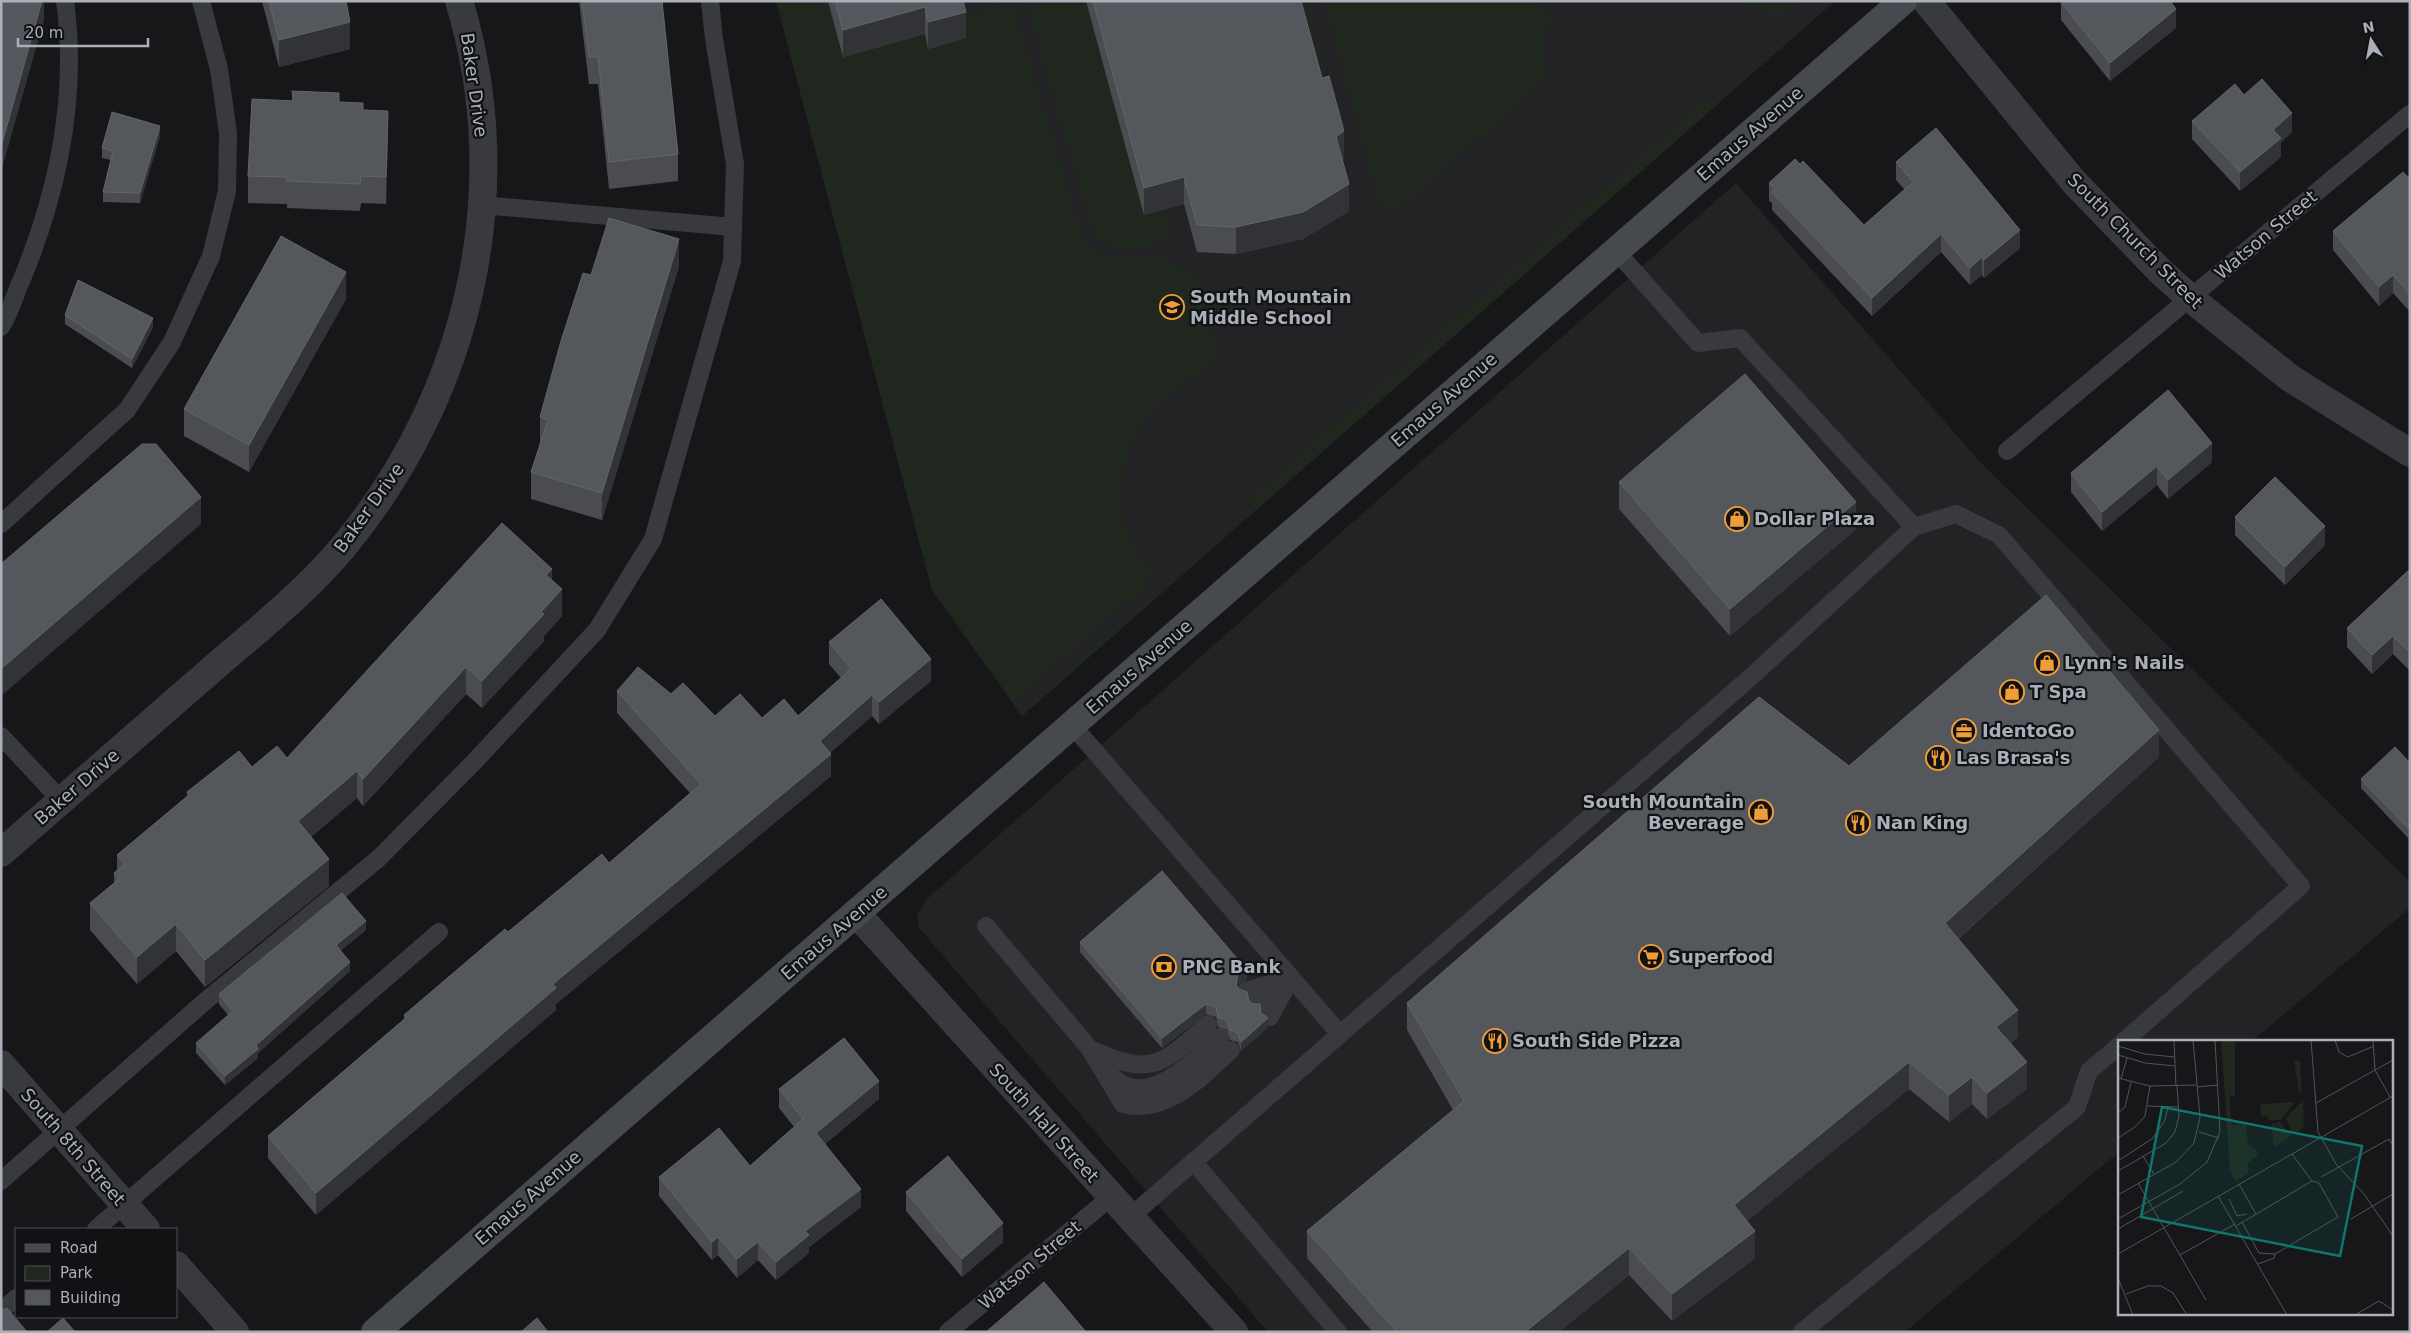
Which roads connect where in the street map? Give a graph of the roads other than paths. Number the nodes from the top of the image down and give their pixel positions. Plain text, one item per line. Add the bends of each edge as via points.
1 (65, 1) edge
2 (201, 1) edge
3 (459, 1) edge
4 (710, 1) edge
5 (1903, 1) edge
6 (1926, 1) edge
7 (2410, 114) edge
8 (482, 205) junction
9 (734, 227) junction
10 (1616, 251) junction
11 (2190, 298) junction
12 (1, 327) edge
13 (2007, 451) dead end
14 (2410, 453) edge
15 (1, 524) edge
16 (1914, 527) junction
17 (1072, 725) junction
18 (1, 736) edge
19 (61, 800) junction
20 (1, 853) edge
21 (856, 913) junction
22 (986, 926) dead end
23 (439, 932) dead end
24 (1292, 978) junction
25 (1251, 997) dead end
26 (1270, 1017) edge
27 (1208, 1024) dead end
28 (1340, 1034) junction
29 (2125, 1040) edge
30 (1226, 1044) dead end
31 (2118, 1047) edge
32 (1090, 1050) junction
33 (1, 1064) edge
34 (60, 1132) junction
35 (1193, 1161) junction
36 (1, 1181) edge
37 (1111, 1198) junction
38 (124, 1205) junction
39 (1130, 1217) junction
40 (97, 1228) edge
41 (145, 1228) edge
42 (178, 1266) edge
43 (15, 1299) edge
44 (1, 1311) edge
45 (235, 1332) edge
46 (375, 1332) edge
47 (948, 1332) edge
48 (1234, 1332) edge
49 (1338, 1332) edge
50 (1802, 1332) edge

1 - 12 lane via 69,72 64,144 42,230
2 - 15 lane via 218,69 228,132 227,191 211,256 172,342 127,410
3 - 8 street, Baker Drive via 469,33 482,113
4 - 9 lane via 735,164
5 - 10 main road, Emaus Avenue
6 - 11 street, South Church Street via 2074,182
7 - 11 lane, Watson Street
8 - 9 lane
8 - 19 street, Baker Drive via 478,254 454,352 431,410 392,482 343,547 285,606
9 - 34 lane via 732,261 653,539 597,630 379,858 203,1003
10 - 16 lane via 1698,344 1740,338
10 - 17 main road, Emaus Avenue
11 - 13 lane, Watson Street
11 - 14 street, South Church Street via 2290,378
16 - 28 lane via 1752,676
16 - 29 lane via 1956,514 1999,535 2301,886
17 - 21 main road, Emaus Avenue
17 - 24 lane
18 - 19 lane
19 - 20 street, Baker Drive
21 - 37 street, South Hall Street
21 - 46 main road, Emaus Avenue
22 - 32 lane
23 - 38 lane
24 - 25 lane
24 - 26 lane
24 - 28 lane
27 - 32 lane via 1173,1056 1158,1063 1142,1066 1117,1062
28 - 35 lane
30 - 32 lane via 1188,1089 1138,1107 1123,1104
31 - 50 lane via 2089,1072 2077,1107
33 - 34 street, South 8th Street
34 - 36 lane
34 - 38 street, South 8th Street
35 - 39 lane
35 - 49 lane
37 - 39 street, South Hall Street
37 - 47 lane, Watson Street
38 - 40 lane
38 - 41 street, South 8th Street
39 - 48 street, South Hall Street
42 - 45 street
43 - 44 lane

